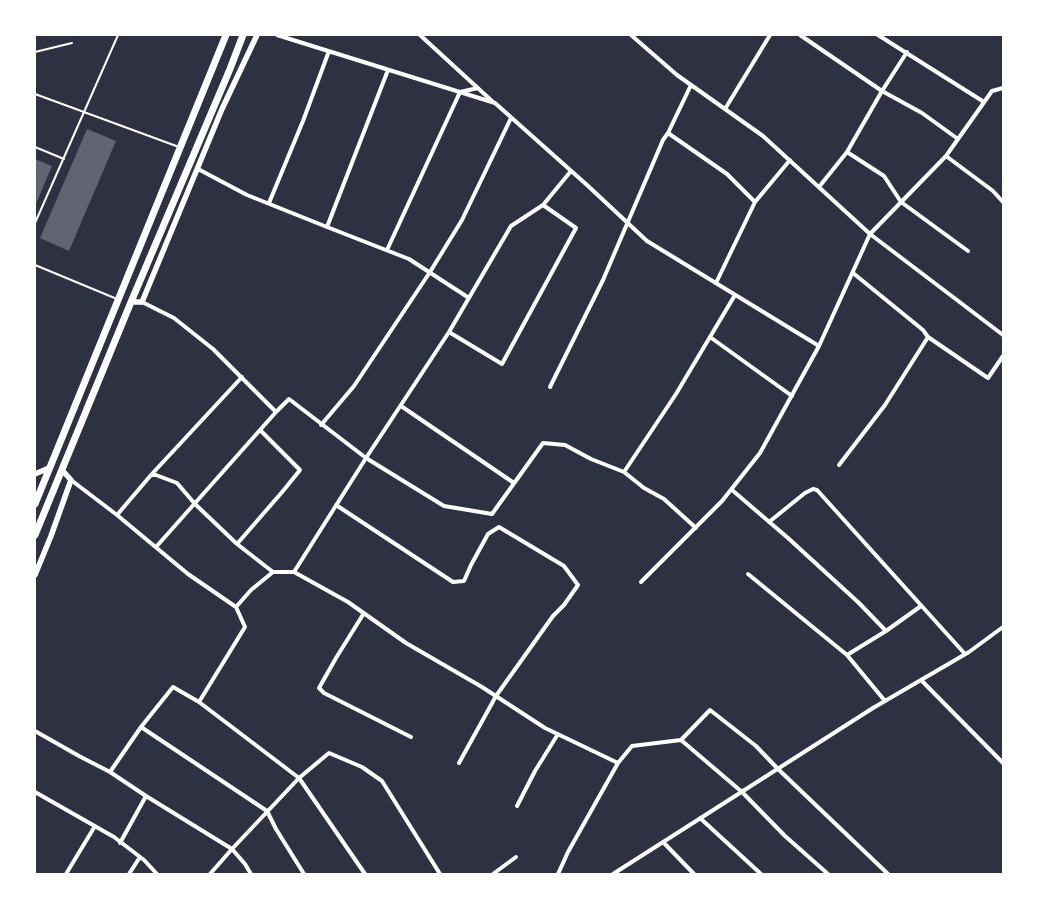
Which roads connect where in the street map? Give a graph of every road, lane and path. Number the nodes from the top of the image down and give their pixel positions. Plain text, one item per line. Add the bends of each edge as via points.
1 (118, 35) edge
2 (226, 35) edge
3 (243, 35) edge
4 (257, 35) edge
5 (277, 35) edge
6 (420, 35) edge
7 (631, 35) edge
8 (770, 35) edge
9 (800, 35) edge
10 (878, 35) edge
11 (72, 43) dead end
12 (329, 51) junction
13 (35, 52) edge
14 (907, 52) junction
15 (388, 70) junction
16 (691, 85) junction
17 (478, 88) junction
18 (1003, 88) edge
19 (882, 91) junction
20 (460, 92) junction
21 (35, 94) edge
22 (984, 102) junction
23 (495, 103) junction
24 (725, 109) junction
25 (84, 113) junction
26 (511, 118) junction
27 (668, 133) junction
28 (958, 139) junction
29 (35, 147) edge
30 (180, 147) junction
31 (847, 152) junction
32 (946, 156) junction
33 (64, 158) junction
34 (790, 160) junction
35 (198, 169) junction
36 (571, 171) junction
37 (819, 187) junction
38 (755, 202) junction
39 (901, 202) junction
40 (1003, 202) edge
41 (269, 203) junction
42 (543, 205) junction
43 (35, 211) edge
44 (40, 213) junction
45 (627, 222) junction
46 (35, 223) edge
47 (327, 227) junction
48 (870, 234) junction
49 (387, 250) junction
50 (968, 251) dead end
51 (35, 266) edge
52 (430, 272) junction
53 (853, 273) junction
54 (716, 284) junction
55 (735, 295) junction
56 (469, 298) junction
57 (118, 300) junction
58 (131, 302) junction
59 (142, 302) junction
60 (449, 332) junction
61 (1003, 335) edge
62 (710, 337) junction
63 (928, 337) junction
64 (819, 346) junction
65 (1003, 356) edge
66 (242, 377) junction
67 (550, 387) dead end
68 (792, 396) junction
69 (401, 406) junction
70 (276, 412) junction
71 (321, 425) junction
72 (260, 430) junction
73 (366, 458) junction
74 (839, 465) dead end
75 (49, 468) junction
76 (62, 470) junction
77 (624, 472) junction
78 (35, 474) edge
79 (151, 475) junction
80 (71, 480) junction
81 (514, 483) junction
82 (732, 490) junction
83 (35, 504) edge
84 (195, 504) junction
85 (336, 505) junction
86 (117, 515) junction
87 (769, 522) junction
88 (696, 528) junction
89 (35, 535) edge
90 (237, 544) junction
91 (156, 547) junction
92 (273, 572) junction
93 (294, 572) junction
94 (748, 574) dead end
95 (35, 575) edge
96 (641, 582) dead end
97 (921, 606) junction
98 (236, 607) junction
99 (364, 613) junction
100 (1003, 627) edge
101 (886, 630) junction
102 (965, 654) junction
103 (847, 655) junction
104 (921, 680) junction
105 (496, 696) junction
106 (885, 701) junction
107 (199, 702) junction
108 (141, 727) junction
109 (35, 730) edge
110 (558, 734) junction
111 (411, 737) dead end
112 (681, 740) junction
113 (1003, 762) edge
114 (459, 763) dead end
115 (618, 763) junction
116 (778, 769) junction
117 (110, 772) junction
118 (299, 778) junction
119 (35, 792) edge
120 (742, 792) junction
121 (146, 796) junction
122 (517, 806) dead end
123 (267, 812) junction
124 (700, 818) junction
125 (94, 826) junction
126 (663, 842) junction
127 (120, 843) junction
128 (232, 849) junction
129 (140, 857) junction
130 (516, 857) dead end
131 (619, 870) junction
132 (66, 874) edge
133 (129, 874) edge
134 (157, 874) edge
135 (210, 874) edge
136 (251, 874) edge
137 (304, 874) edge
138 (365, 874) edge
139 (440, 874) edge
140 (493, 874) edge
141 (558, 874) edge
142 (613, 874) edge
143 (623, 874) edge
144 (694, 874) edge
145 (760, 874) edge
146 (828, 874) edge
147 (888, 874) edge

1 - 25 lane
2 - 30 highway
3 - 58 highway
4 - 35 street via 222,109
5 - 12 street
6 - 17 street
7 - 16 street
8 - 24 street
9 - 19 street
10 - 14 street
11 - 13 lane
12 - 15 street
12 - 41 street
14 - 19 street
14 - 22 street
15 - 20 street
15 - 47 street
16 - 24 street
16 - 27 street
17 - 20 street
17 - 23 street
18 - 22 street via 992,91
19 - 28 street via 922,113
19 - 31 street
20 - 23 street
20 - 49 street
21 - 25 lane
22 - 28 street
23 - 26 street
24 - 34 street via 763,136
25 - 30 lane
25 - 33 lane
26 - 36 street
26 - 52 street via 462,220
27 - 38 street via 727,174
27 - 45 street
28 - 32 street
29 - 33 lane
30 - 57 highway
31 - 37 street
31 - 39 street via 884,176
32 - 39 street
32 - 40 street via 993,191
33 - 44 lane
34 - 37 street
34 - 38 street
35 - 41 street
35 - 59 street
36 - 42 street
36 - 45 street
37 - 48 street
38 - 54 street
39 - 48 street
39 - 50 street
41 - 47 street
42 - 56 street via 512,226
42 - 60 street via 576,228 502,364
43 - 44 lane
44 - 46 lane
45 - 54 street via 646,241
45 - 67 street via 603,280
47 - 49 street
48 - 53 street
48 - 61 street
49 - 52 street via 409,259
51 - 57 lane
52 - 56 street
52 - 71 street via 354,386
53 - 63 street via 923,330
53 - 64 street
54 - 55 street
55 - 62 street
55 - 64 street
56 - 60 street
57 - 75 highway
58 - 59 street
58 - 76 highway
59 - 66 street via 174,318 214,349
60 - 69 street
62 - 68 street
62 - 77 street
63 - 65 street via 988,378
63 - 74 street via 885,405
64 - 68 street
66 - 70 street
66 - 79 street
68 - 82 street via 760,453
69 - 73 street
69 - 81 street
70 - 71 street via 289,399
70 - 72 street
71 - 73 street
72 - 84 street
72 - 90 street via 300,470
73 - 81 street via 444,506 492,514
73 - 85 street
75 - 78 street
75 - 83 highway
76 - 80 street
76 - 89 highway
77 - 81 street via 565,445 543,443
77 - 88 street via 644,488 664,499
79 - 84 street via 177,483
79 - 86 street
80 - 86 street
80 - 95 street via 52,536
82 - 87 street
82 - 88 street
84 - 90 street
84 - 91 street
85 - 93 street
85 - 105 street via 453,582 464,581 488,534 499,527 564,566 578,585
86 - 91 street
87 - 97 street via 805,493 817,490
87 - 101 street
88 - 96 street
90 - 92 street
91 - 98 street via 188,574
92 - 93 street
92 - 98 street
93 - 99 street
94 - 103 street
97 - 101 street
97 - 102 street
98 - 107 street via 245,627
99 - 105 street via 406,643
99 - 111 street via 319,688 324,693
100 - 102 street
101 - 103 street
102 - 104 street
103 - 106 street
104 - 106 street
104 - 113 street
105 - 110 street
105 - 114 street
106 - 116 street
107 - 108 street via 173,687
107 - 118 street
108 - 117 street
108 - 123 street
109 - 117 street
110 - 115 street
110 - 122 street
112 - 115 street via 632,746
112 - 116 street via 710,710 756,746
112 - 120 street
115 - 141 street
116 - 120 street
116 - 147 street
117 - 121 street
118 - 123 street
118 - 138 street
118 - 139 street via 329,753 362,767 382,781
119 - 125 street
120 - 124 street
120 - 146 street via 785,836
121 - 127 street
121 - 128 street
123 - 128 street
123 - 137 street
124 - 126 street
124 - 145 street
125 - 127 street
125 - 132 street
126 - 131 street
126 - 144 street
127 - 129 street
128 - 135 street
128 - 136 street
129 - 133 street
129 - 134 street
130 - 140 street
131 - 142 street
131 - 143 street

